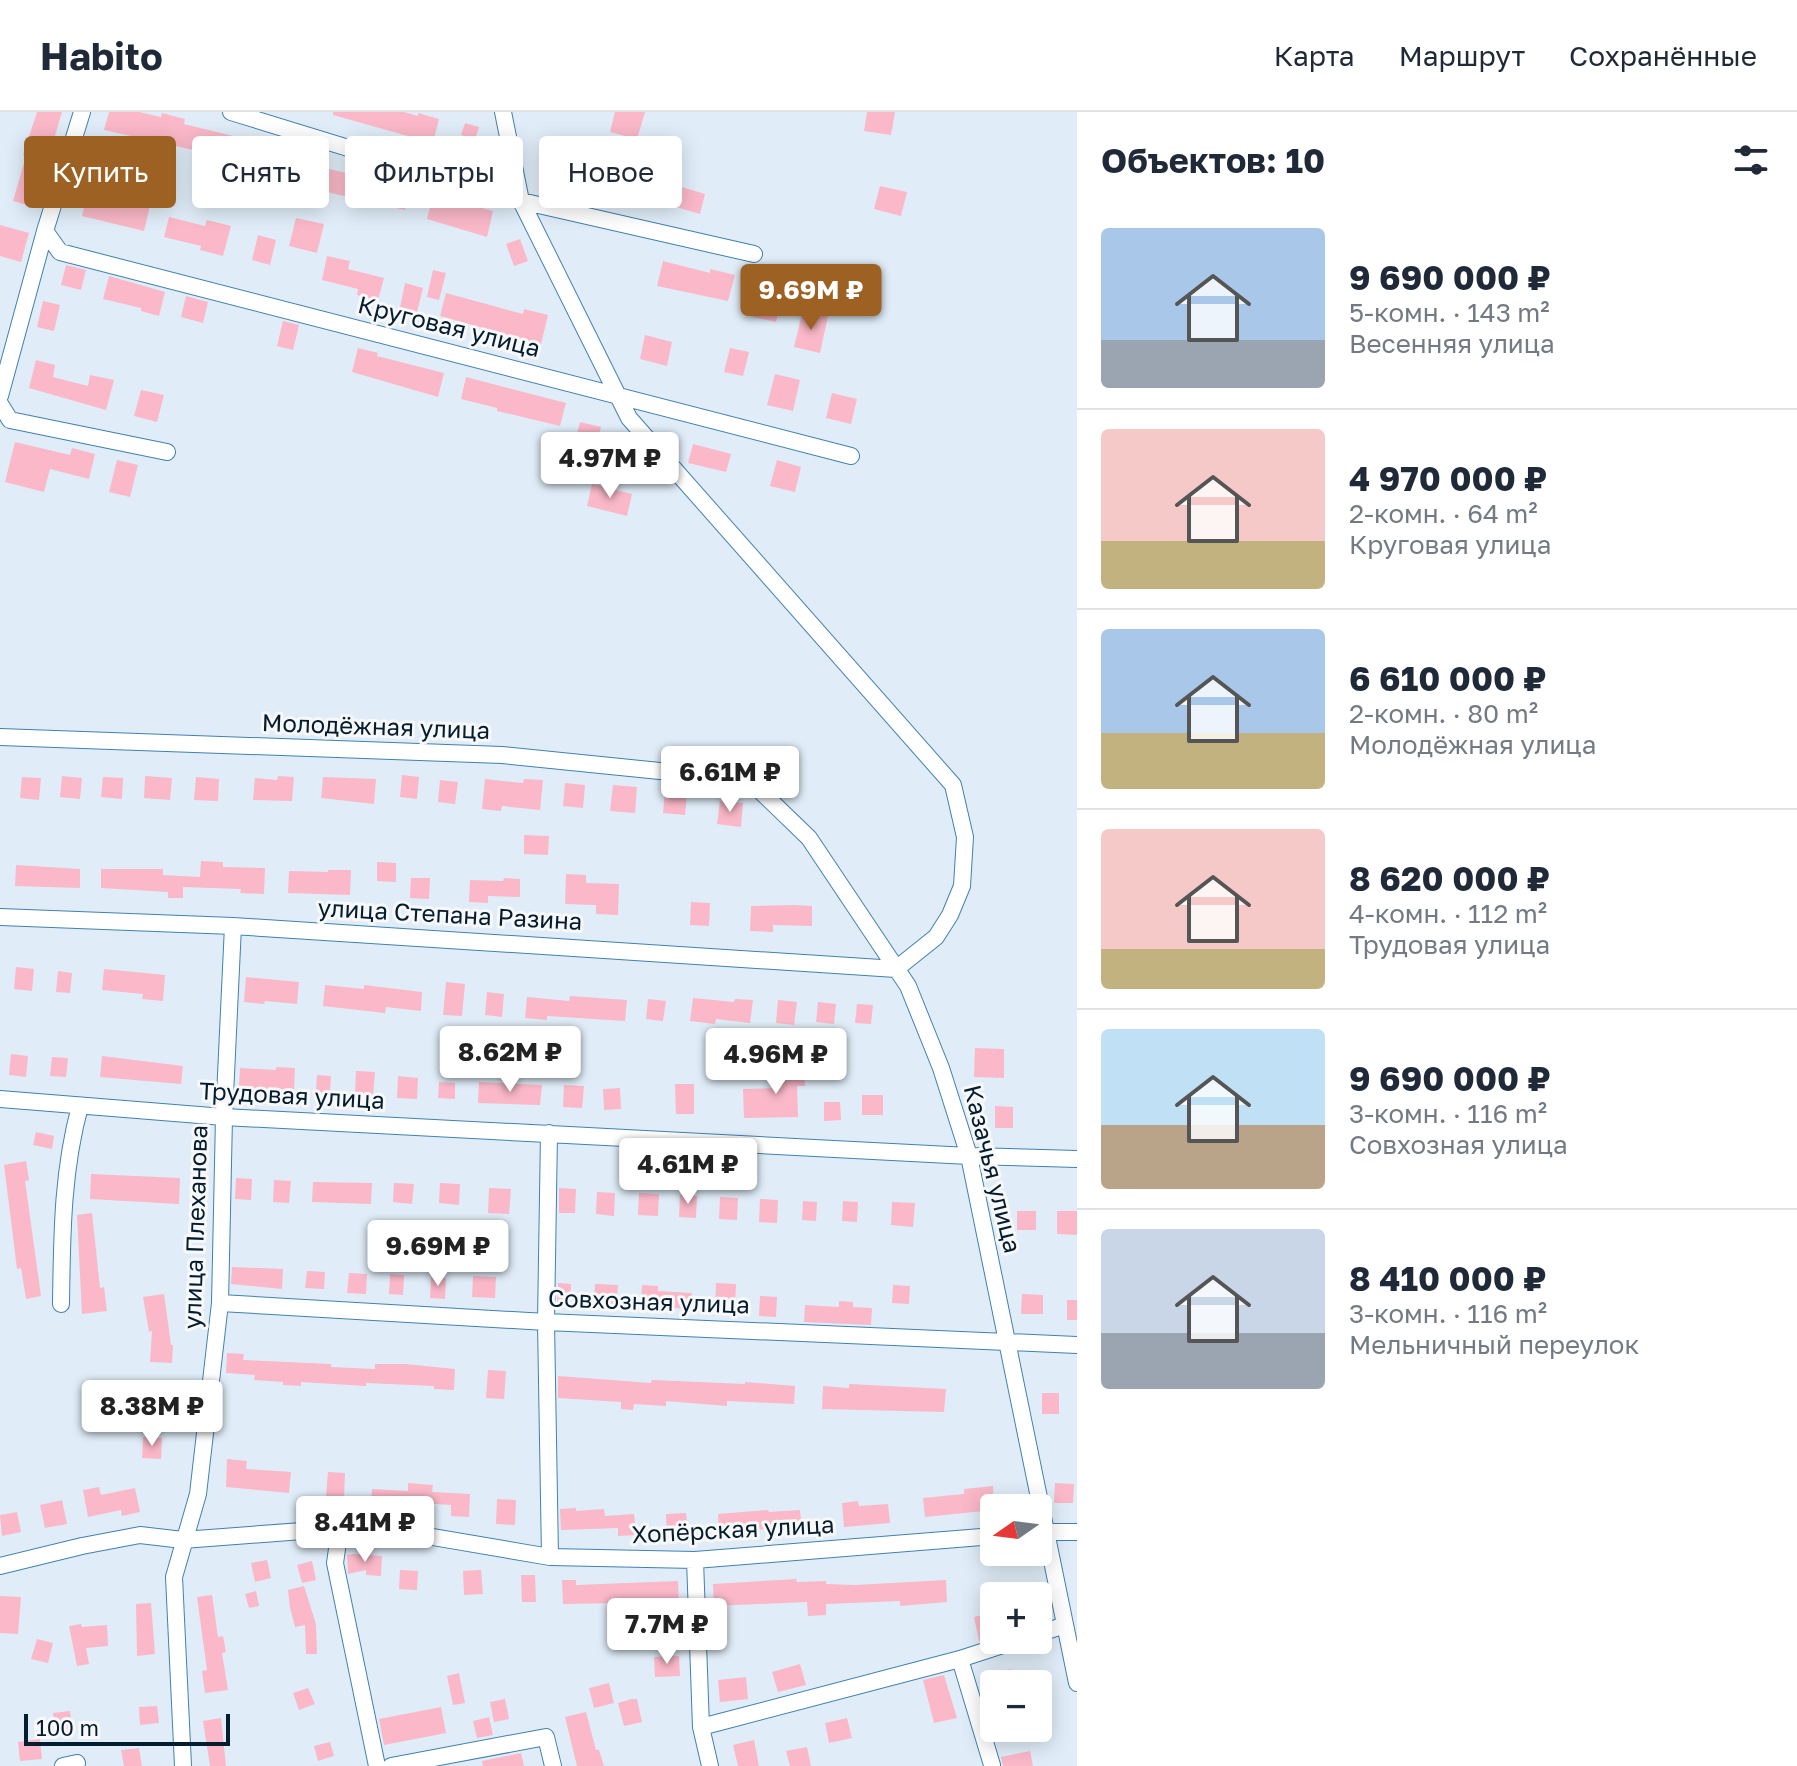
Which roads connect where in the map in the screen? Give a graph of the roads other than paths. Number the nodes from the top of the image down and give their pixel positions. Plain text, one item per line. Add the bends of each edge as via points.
1 (82, 112) edge
2 (231, 112) edge
3 (503, 112) edge
4 (508, 136) edge
5 (345, 147) edge
6 (523, 201) edge
7 (523, 205) edge
8 (45, 231) junction
9 (754, 254) dead end
10 (0, 396) edge
11 (619, 396) junction
12 (0, 404) edge
13 (167, 452) dead end
14 (851, 456) dead end
15 (0, 737) edge
16 (749, 780) joint
17 (0, 917) edge
18 (233, 926) junction
19 (896, 969) junction
20 (0, 1099) edge
21 (80, 1106) junction
22 (224, 1117) junction
23 (549, 1133) junction
24 (969, 1156) junction
25 (1077, 1159) edge
26 (220, 1303) junction
27 (61, 1304) dead end
28 (546, 1322) junction
29 (1008, 1342) junction
30 (1077, 1345) edge
31 (1035, 1494) edge
32 (340, 1528) junction
33 (1052, 1532) edge
34 (1077, 1532) edge
35 (980, 1537) edge
36 (183, 1540) junction
37 (550, 1557) junction
38 (695, 1560) junction
39 (0, 1566) edge
40 (1050, 1566) edge
41 (1065, 1625) junction
42 (1052, 1629) edge
43 (980, 1652) edge
44 (960, 1659) junction
45 (1077, 1683) edge
46 (701, 1727) junction
47 (992, 1765) edge
48 (183, 1766) edge
49 (377, 1766) edge
50 (391, 1766) edge
51 (553, 1766) edge
52 (710, 1766) edge

1 - 8 street
2 - 5 street
3 - 4 street
6 - 9 street
7 - 11 street
8 - 10 street
8 - 11 street, Круговая улица via 60,252
11 - 14 street, Круговая улица
11 - 19 street via 629,418 953,785 965,837 962,886 936,937
12 - 13 street via 10,420
15 - 16 street, Молодёжная улица via 502,755
16 - 19 street, Казачья улица via 809,838
17 - 18 street, улица Степана Разина
18 - 19 street, улица Степана Разина
18 - 22 street, улица Плеханова
19 - 24 street, Казачья улица via 941,1068
20 - 21 street, Трудовая улица
21 - 22 street, Трудовая улица
21 - 27 street via 64,1188
22 - 23 street, Трудовая улица
22 - 26 street, улица Плеханова
23 - 24 street, Трудовая улица
23 - 28 street
24 - 25 street, Трудовая улица
24 - 29 street, Казачья улица
26 - 28 street, Совхозная улица
26 - 36 street, улица Плеханова via 198,1494
28 - 29 street, Совхозная улица
28 - 37 street
29 - 30 street, Совхозная улица
29 - 31 street, Казачья улица
32 - 36 street, Хопёрская улица
32 - 37 street, Хопёрская улица via 368,1526
32 - 49 street via 335,1563
33 - 34 street
35 - 38 street, Хопёрская улица
36 - 39 street, Хопёрская улица via 140,1535
36 - 48 street, улица Плеханова via 174,1577
37 - 38 street, Хопёрская улица
38 - 46 street
40 - 41 street, Казачья улица
41 - 42 street
41 - 45 street, Казачья улица
43 - 44 street
44 - 46 street
44 - 47 street
46 - 52 street
50 - 51 street via 546,1737

